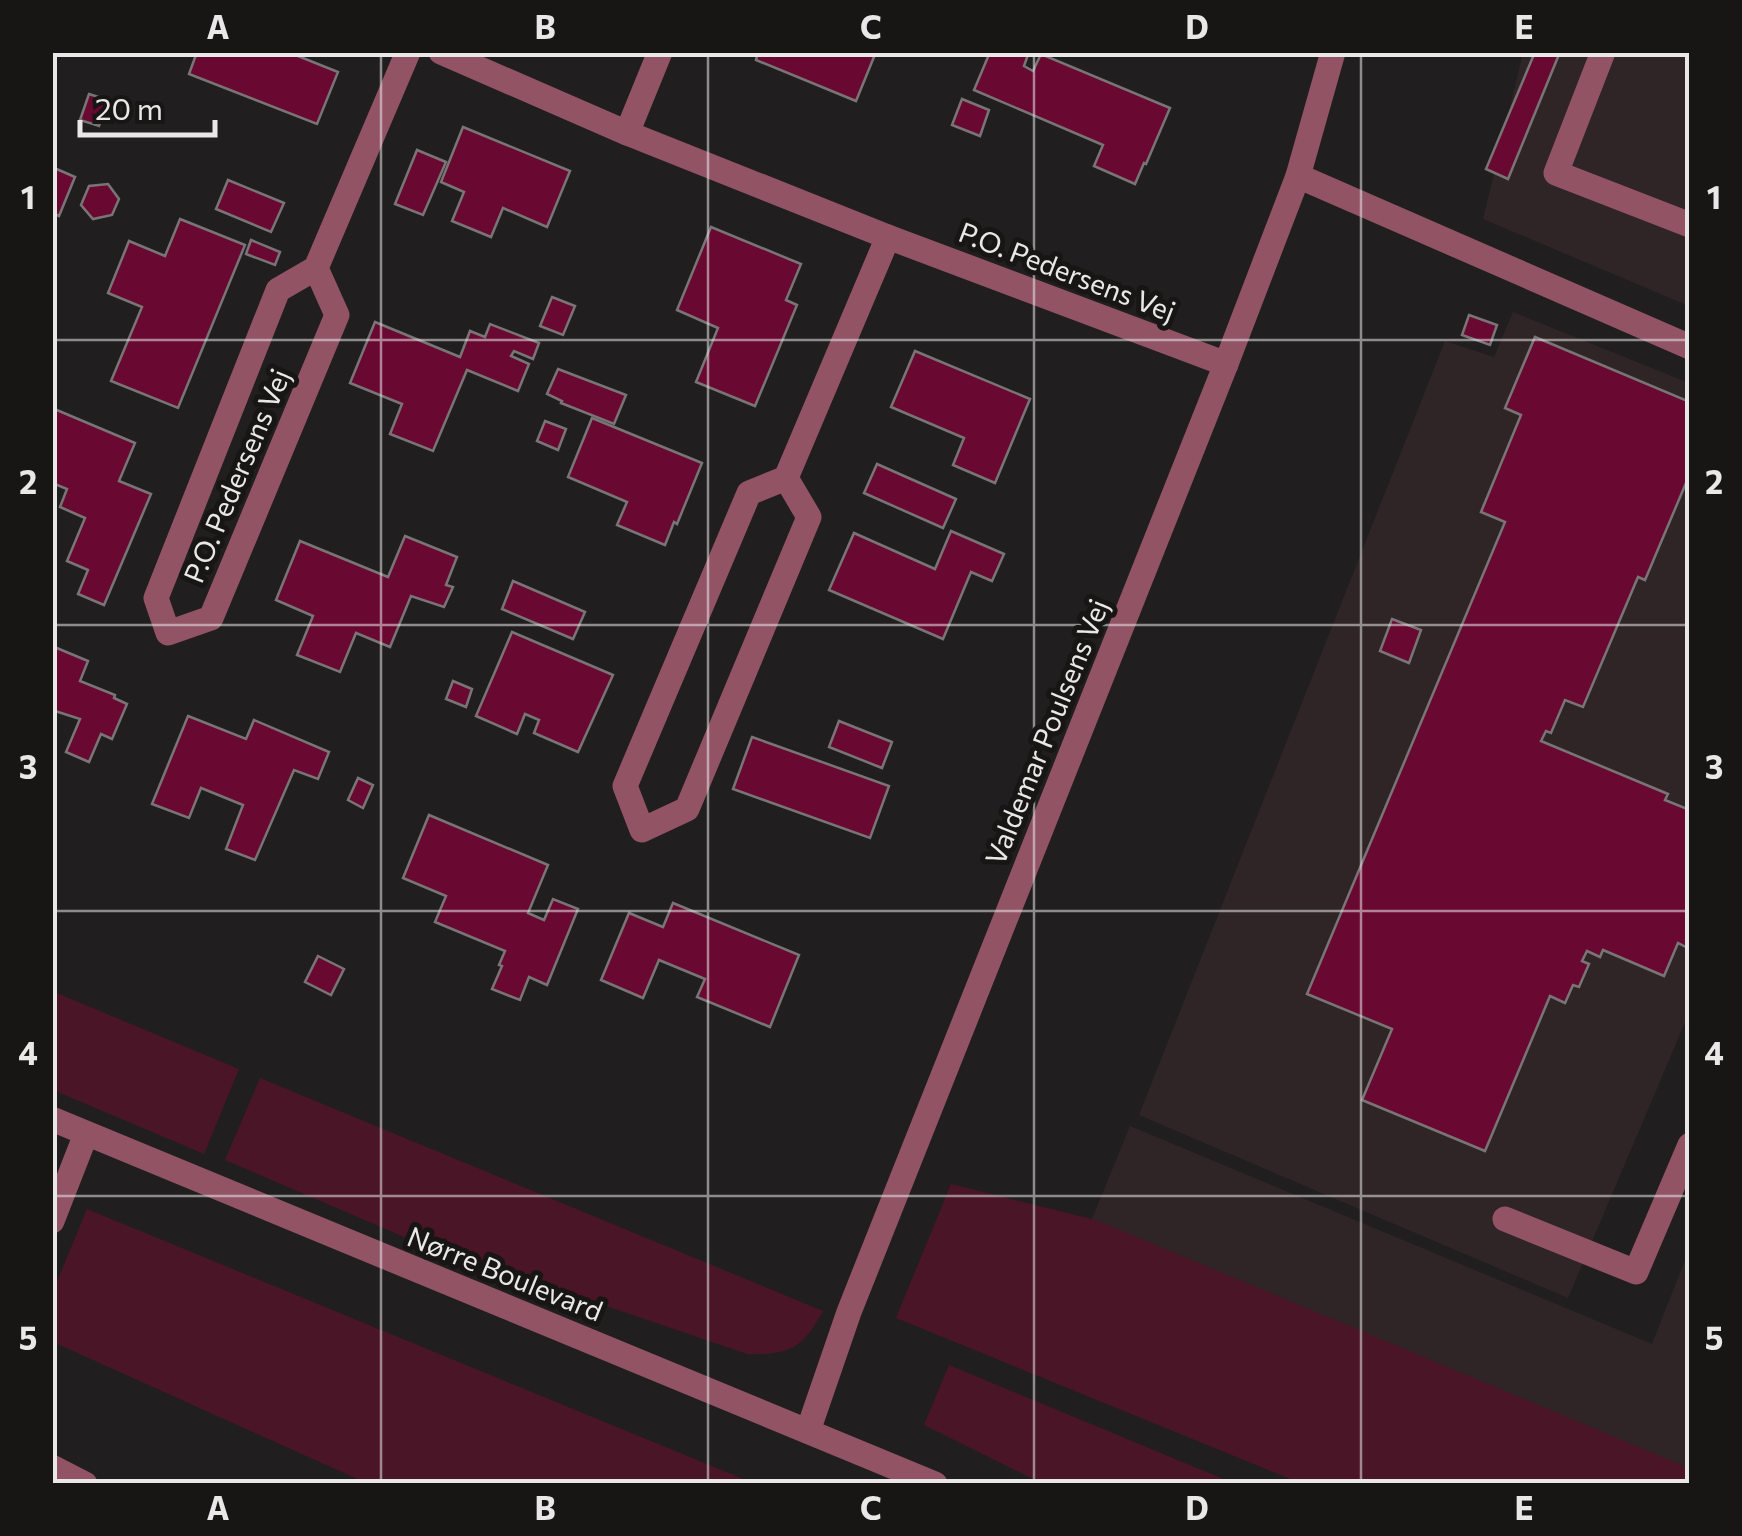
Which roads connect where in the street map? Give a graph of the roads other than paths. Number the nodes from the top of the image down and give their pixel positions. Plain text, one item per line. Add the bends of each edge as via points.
1 (408, 52) edge
2 (442, 52) edge
3 (660, 52) edge
4 (1333, 52) edge
5 (1602, 52) edge
6 (627, 133) junction
7 (1298, 176) junction
8 (1690, 225) edge
9 (888, 237) junction
10 (316, 268) junction
11 (1690, 347) edge
12 (1226, 364) junction
13 (786, 478) junction
14 (52, 1119) edge
15 (86, 1134) junction
16 (1690, 1144) edge
17 (1505, 1219) dead end
18 (52, 1221) edge
19 (808, 1430) junction
20 (52, 1467) edge
21 (85, 1484) edge
22 (935, 1484) edge

1 - 10 street
2 - 6 street, P.O. Pedersens Vej
3 - 6 street
4 - 7 street, Valdemar Poulsens Vej
5 - 8 street via 1556,173
6 - 9 street, P.O. Pedersens Vej
7 - 11 street
7 - 12 street, Valdemar Poulsens Vej
9 - 12 street, P.O. Pedersens Vej
9 - 13 street
10 - 10 street, P.O. Pedersens Vej via 278,290 156,598 168,633 211,618 337,315
12 - 19 street, Valdemar Poulsens Vej
13 - 13 street via 749,493 625,786 642,830 687,809 801,536 808,517
14 - 15 street, Nørre Boulevard
15 - 18 street
15 - 19 street, Nørre Boulevard
16 - 17 street via 1636,1272
19 - 22 street, Nørre Boulevard
20 - 21 street

